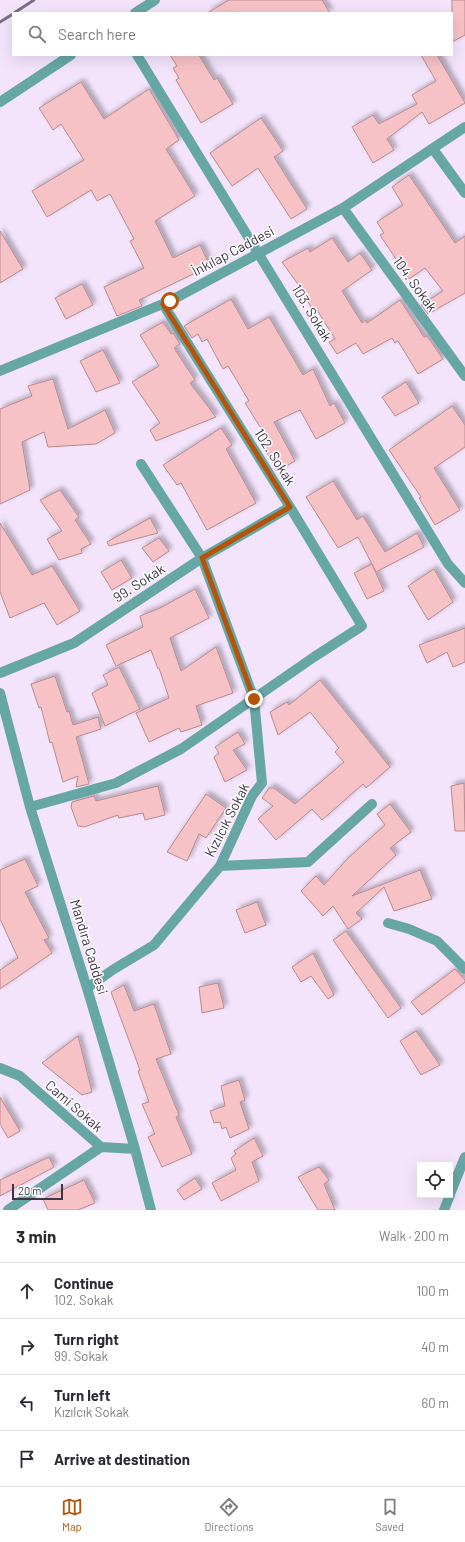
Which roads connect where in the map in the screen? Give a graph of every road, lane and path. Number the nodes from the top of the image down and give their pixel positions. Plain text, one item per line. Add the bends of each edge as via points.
1 (155, 0) edge
2 (137, 12) edge
3 (69, 56) edge
4 (138, 56) edge
5 (0, 102) edge
6 (465, 127) edge
7 (432, 149) junction
8 (465, 193) edge
9 (343, 208) junction
10 (259, 253) junction
11 (163, 304) junction
12 (0, 371) edge
13 (465, 376) edge
14 (141, 464) dead end
15 (290, 507) junction
16 (202, 558) junction
17 (465, 584) edge
18 (0, 673) edge
19 (0, 693) edge
20 (254, 699) junction
21 (372, 804) dead end
22 (30, 807) junction
23 (220, 866) junction
24 (388, 923) dead end
25 (465, 969) edge
26 (87, 988) junction
27 (0, 1068) edge
28 (101, 1147) junction
29 (135, 1149) junction
30 (465, 1157) edge
31 (453, 1187) edge
32 (449, 1198) edge
33 (8, 1210) edge
34 (151, 1210) edge
35 (444, 1210) edge

1 - 2 street
3 - 5 street
4 - 10 street, 103. Sokak
6 - 7 street, İnkılap Caddesi
7 - 8 street
7 - 9 street, İnkılap Caddesi
9 - 10 street, İnkılap Caddesi
9 - 13 street, 104. Sokak
10 - 11 street, İnkılap Caddesi
10 - 17 street, 103. Sokak via 448,564
11 - 12 street, İnkılap Caddesi
11 - 15 street, 102. Sokak
14 - 16 street, Kızılcık Sokak
15 - 16 street, 99. Sokak
15 - 20 street, 102. Sokak via 362,626
16 - 18 street, 99. Sokak via 74,643
16 - 20 street, Kızılcık Sokak
19 - 22 street, Mandıra Caddesi
20 - 22 street via 181,749 116,783
20 - 23 street, Kızılcık Sokak via 262,783 252,796
21 - 23 street via 308,862
22 - 26 street, Mandıra Caddesi
23 - 26 street, Kızılcık Sokak via 154,945
24 - 25 street via 409,928 437,941
26 - 29 street, Mandıra Caddesi
27 - 28 street, Cami Sokak via 20,1076
28 - 29 street, Cami Sokak
28 - 33 street
29 - 34 street, Mandıra Caddesi
30 - 31 street
32 - 35 street

